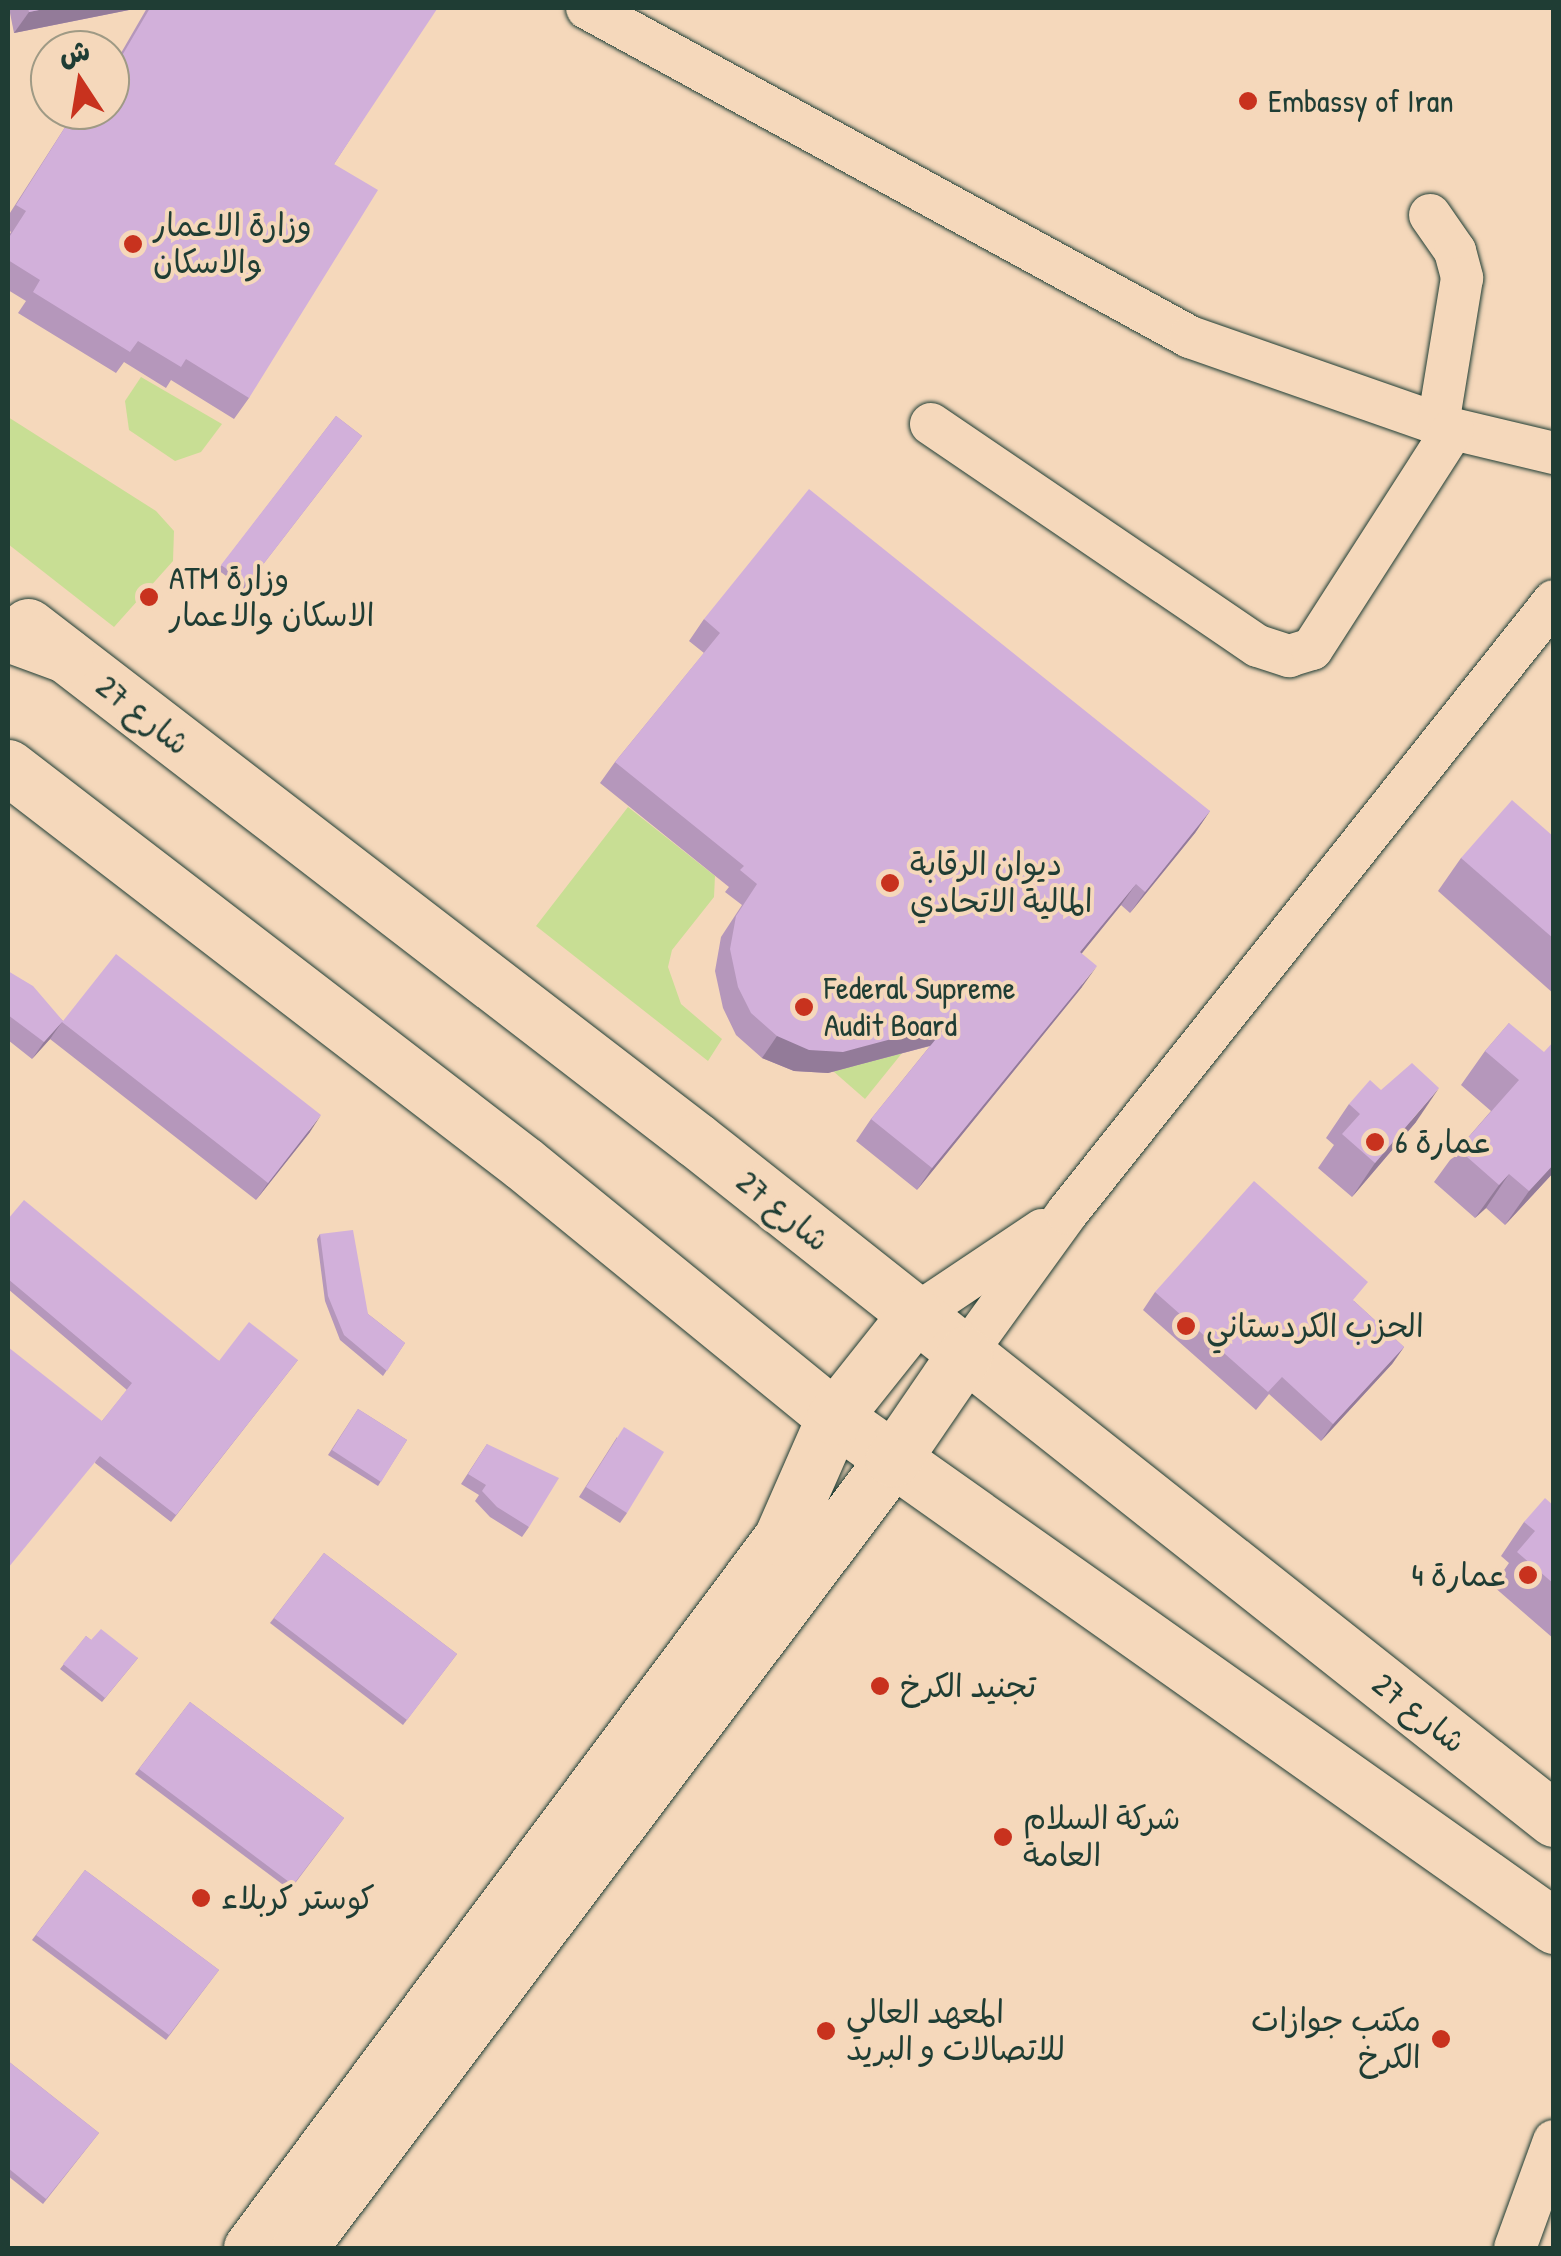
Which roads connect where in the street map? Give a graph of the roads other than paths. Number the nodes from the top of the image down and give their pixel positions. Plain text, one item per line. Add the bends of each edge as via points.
1 (587, 8) edge
2 (1430, 216) dead end
3 (931, 424) dead end
4 (1445, 426) junction
5 (1554, 453) edge
6 (1554, 601) edge
7 (8, 610) edge
8 (8, 634) edge
9 (65, 655) junction
10 (8, 767) edge
11 (1067, 1213) junction
12 (915, 1315) junction
13 (965, 1354) junction
14 (834, 1417) junction
15 (894, 1459) junction
16 (1554, 1819) edge
17 (1554, 1926) edge
18 (1554, 2141) edge
19 (251, 2248) edge
20 (299, 2248) edge
21 (1515, 2248) edge

1 - 4 street via 1190,336
2 - 4 street via 1454,251 1462,278
3 - 4 street via 1258,646 1289,656 1312,649
4 - 5 street
6 - 11 street
7 - 9 main road, شارع 27
8 - 9 main road
9 - 12 main road, شارع 27
10 - 14 main road via 507,1151
11 - 12 street
11 - 13 street
12 - 13 main road, شارع 27
12 - 14 main road
13 - 15 main road
13 - 16 main road, شارع 27
14 - 15 main road
14 - 19 main road via 781,1538
15 - 17 main road
15 - 20 main road
18 - 21 street

